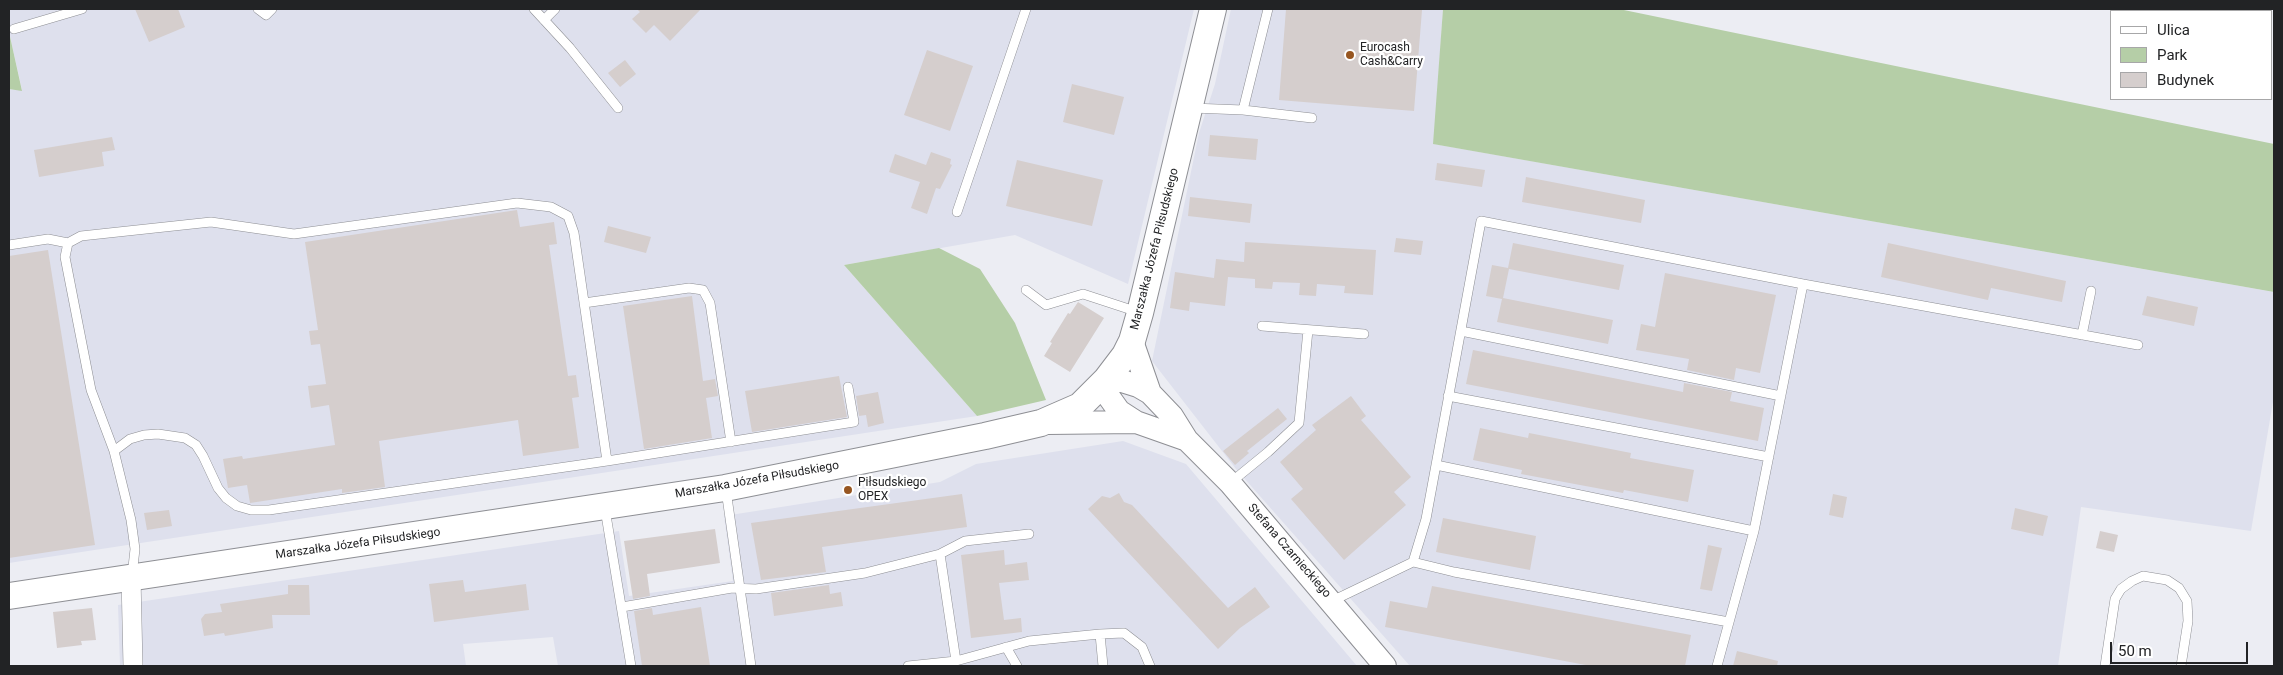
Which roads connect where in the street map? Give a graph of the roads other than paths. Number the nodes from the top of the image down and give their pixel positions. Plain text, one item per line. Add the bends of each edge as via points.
1 (82, 9) edge
2 (258, 9) edge
3 (272, 9) edge
4 (534, 9) edge
5 (555, 9) edge
6 (1026, 9) edge
7 (1213, 9) edge
8 (1268, 9) edge
9 (544, 20) junction
10 (14, 29) dead end
11 (618, 108) dead end
12 (1190, 108) junction
13 (1243, 110) junction
14 (1312, 118) dead end
15 (957, 212) dead end
16 (68, 243) junction
17 (9, 245) edge
18 (1803, 284) junction
19 (1026, 290) dead end
20 (2091, 291) dead end
21 (584, 303) junction
22 (1140, 313) junction
23 (1262, 326) dead end
24 (1308, 330) junction
25 (1461, 331) junction
26 (1364, 334) dead end
27 (2082, 335) junction
28 (1132, 341) junction
29 (2138, 345) dead end
30 (1106, 380) junction
31 (848, 387) dead end
32 (1150, 393) junction
33 (1448, 396) junction
34 (1781, 396) junction
35 (1136, 422) junction
36 (1040, 423) junction
37 (1187, 440) junction
38 (731, 442) junction
39 (114, 451) junction
40 (1769, 457) junction
41 (607, 461) junction
42 (1436, 465) junction
43 (1230, 483) junction
44 (726, 488) junction
45 (604, 506) junction
46 (1754, 531) junction
47 (1029, 534) dead end
48 (940, 554) junction
49 (1413, 562) junction
50 (131, 577) junction
51 (741, 588) junction
52 (9, 596) edge
53 (1332, 601) junction
54 (622, 607) junction
55 (1729, 622) junction
56 (1100, 634) junction
57 (1006, 647) junction
58 (956, 661) junction
59 (133, 666) edge
60 (631, 666) edge
61 (751, 666) edge
62 (908, 666) edge
63 (1017, 666) edge
64 (1103, 666) edge
65 (1150, 666) edge
66 (1386, 666) edge
67 (1717, 666) edge
68 (2105, 666) edge
69 (2181, 666) edge

1 - 10 lane
2 - 3 lane via 266,15
4 - 9 lane
5 - 9 lane
6 - 15 lane
7 - 12 main road, Marszałka Józefa Piłsudskiego
8 - 13 lane
9 - 11 lane
12 - 13 lane
12 - 22 main road, Marszałka Józefa Piłsudskiego
13 - 14 lane
16 - 17 lane via 48,239
16 - 21 lane via 81,236 211,222 294,234 516,203 551,207 568,216 574,233
16 - 39 lane via 65,257 91,390
18 - 25 lane via 1481,221
18 - 27 lane
18 - 34 lane
19 - 22 lane via 1046,305 1083,294
20 - 27 lane
21 - 38 lane via 689,288 703,290 710,303
21 - 41 lane
22 - 28 main road, Marszałka Józefa Piłsudskiego
23 - 24 lane
24 - 26 lane
24 - 43 lane via 1298,423
25 - 33 lane
25 - 34 lane
27 - 29 lane
28 - 30 main road, Marszałka Józefa Piłsudskiego
28 - 32 street, Stefana Czarnieckiego
30 - 32 street, Stefana Czarnieckiego via 1122,381
30 - 35 street, Stefana Czarnieckiego via 1108,397 1119,411
30 - 36 main road, Marszałka Józefa Piłsudskiego via 1080,406
31 - 38 lane via 854,422
32 - 37 street, Stefana Czarnieckiego via 1172,416
33 - 40 lane
33 - 42 lane
34 - 40 lane
35 - 36 street, Stefana Czarnieckiego
35 - 37 street, Stefana Czarnieckiego
36 - 44 main road, Marszałka Józefa Piłsudskiego
37 - 43 street, Stefana Czarnieckiego
38 - 41 lane
39 - 41 lane via 130,439 144,435 185,438 196,445 226,498 251,510 296,508
39 - 50 lane via 132,520 135,549
40 - 46 lane
42 - 46 lane
42 - 49 lane via 1426,519
43 - 53 street, Stefana Czarnieckiego
44 - 45 main road, Marszałka Józefa Piłsudskiego
44 - 51 lane
45 - 50 main road, Marszałka Józefa Piłsudskiego
45 - 54 lane
46 - 55 lane
47 - 48 lane via 965,541
48 - 51 lane via 865,573 756,589
48 - 58 lane
49 - 53 lane
49 - 55 lane
50 - 52 main road, Marszałka Józefa Piłsudskiego
50 - 59 street
51 - 54 lane
51 - 61 lane
53 - 66 street, Stefana Czarnieckiego
54 - 60 lane
55 - 67 lane
56 - 57 lane via 1030,641
56 - 64 lane
56 - 65 lane via 1124,634 1134,639 1142,647
57 - 58 lane
57 - 63 lane
58 - 62 lane
68 - 69 lane via 2116,599 2121,589 2143,576 2166,580 2179,588 2187,601 2188,621

